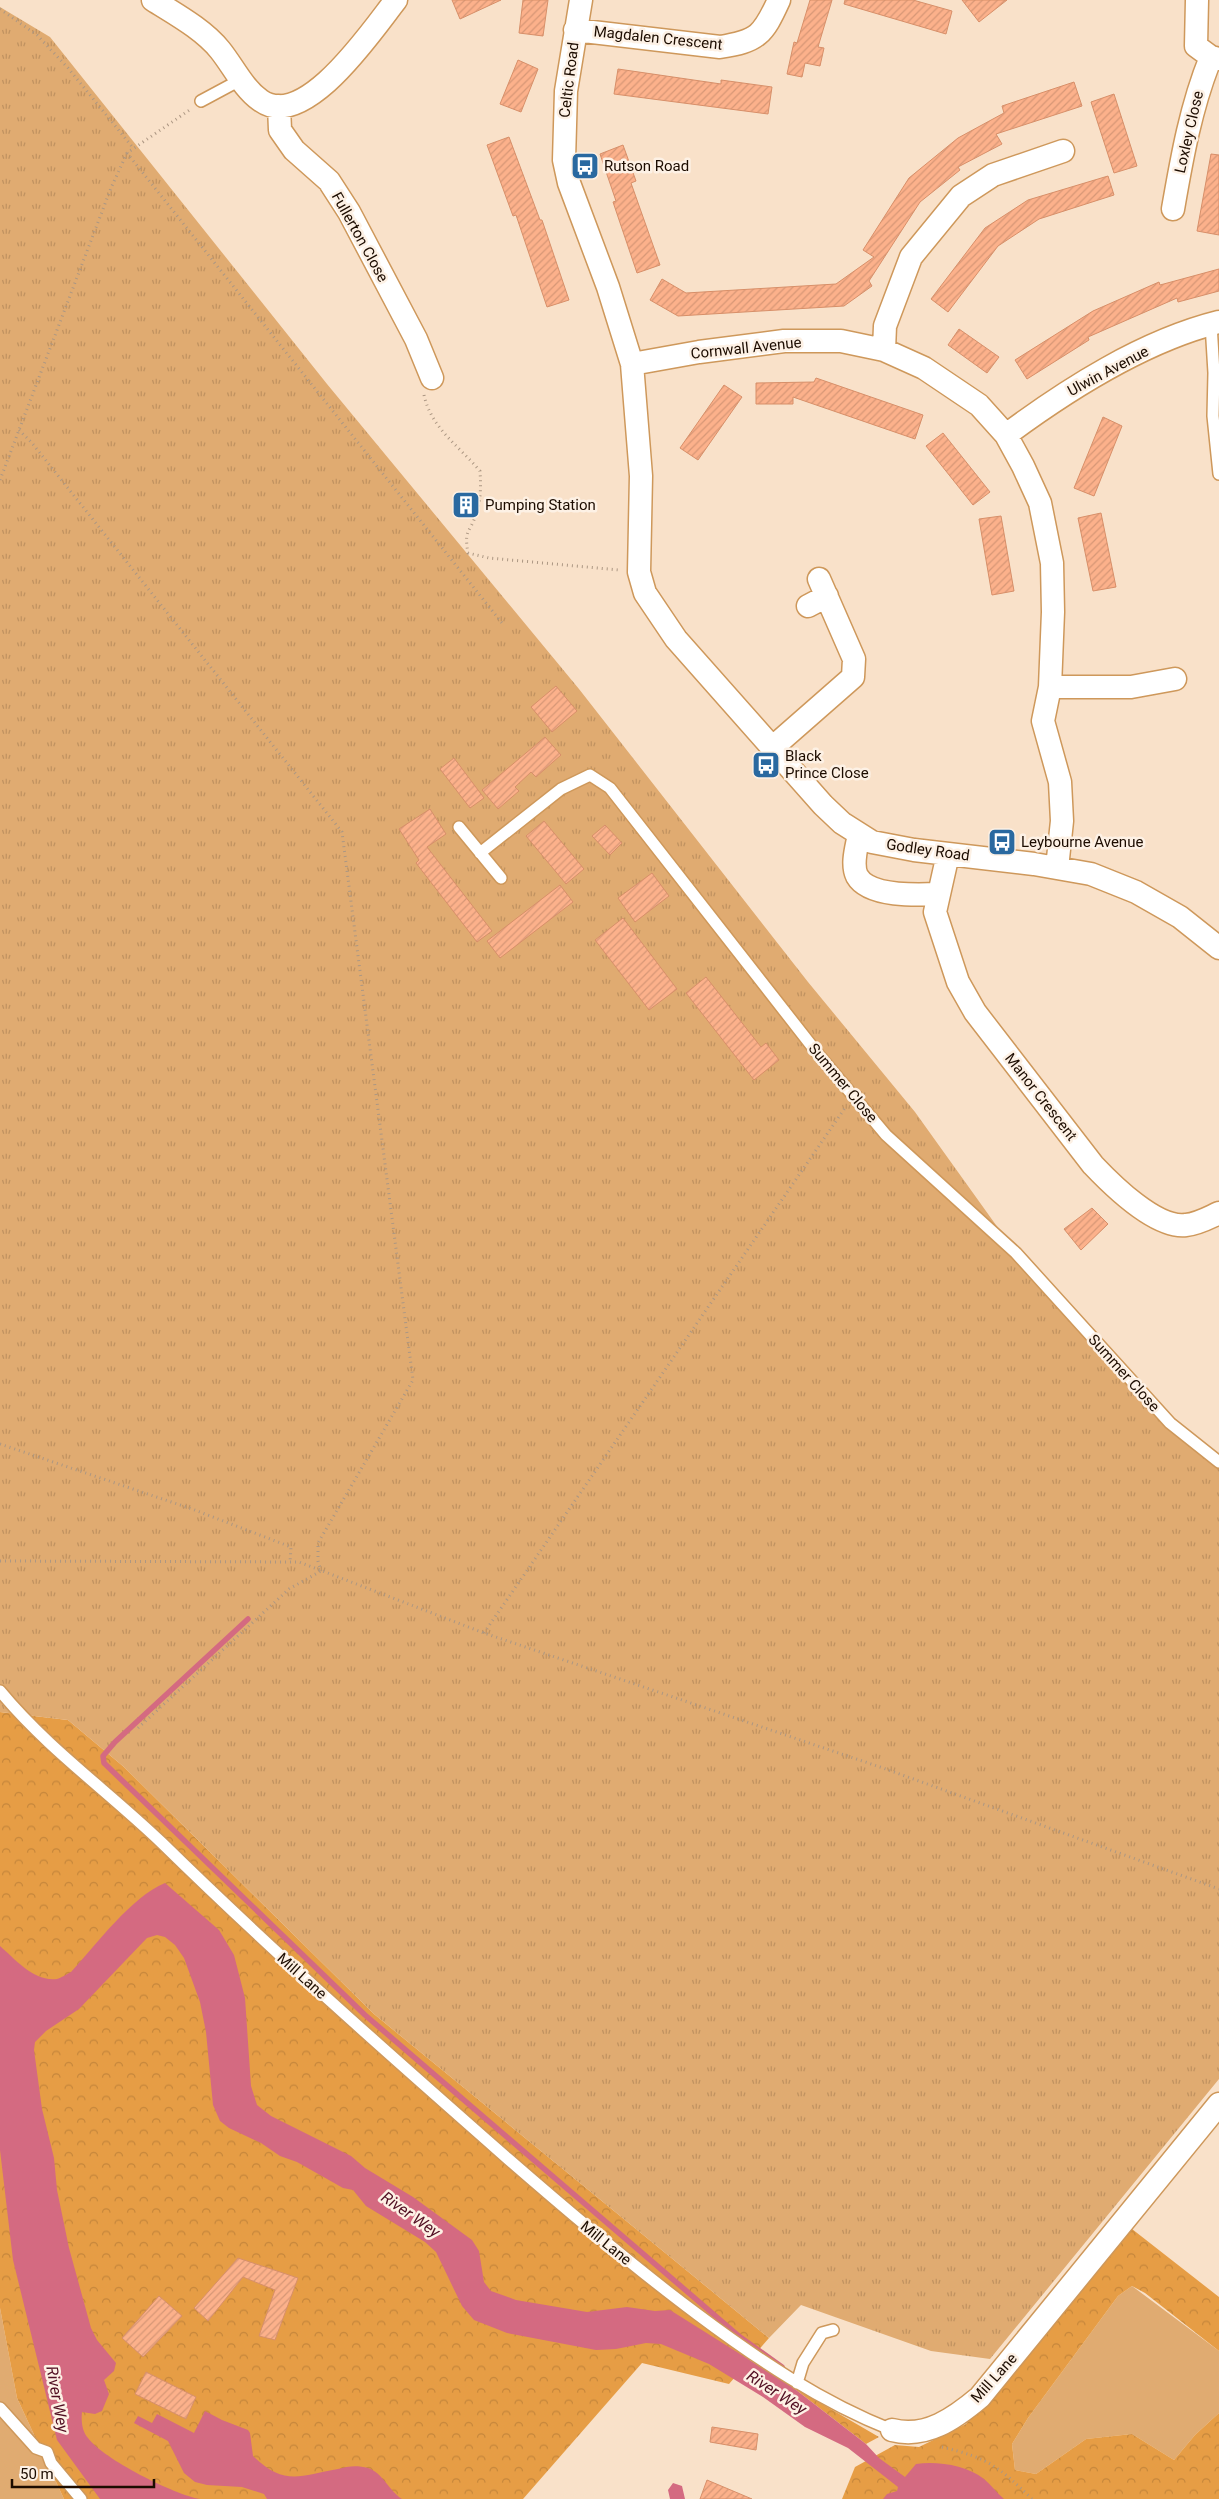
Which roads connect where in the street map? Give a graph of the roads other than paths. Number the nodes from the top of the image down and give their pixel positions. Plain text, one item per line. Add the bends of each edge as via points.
1 (153, 0) edge
2 (396, 0) edge
3 (581, 0) edge
4 (779, 0) edge
5 (1197, 0) edge
6 (575, 30) junction
7 (1215, 58) edge
8 (242, 79) junction
9 (201, 102) road end
10 (279, 106) junction
11 (1063, 151) dead end
12 (1173, 209) dead end
13 (1215, 323) edge
14 (884, 350) junction
15 (632, 364) junction
16 (432, 378) road end
17 (1006, 435) junction
18 (1219, 474) edge
19 (818, 593) dead end
20 (1175, 680) dead end
21 (1050, 686) junction
22 (772, 748) junction
23 (459, 827) dead end
24 (859, 834) junction
25 (480, 853) junction
26 (948, 854) junction
27 (1057, 868) junction
28 (501, 878) dead end
29 (938, 894) junction
30 (1219, 948) edge
31 (1219, 1212) edge
32 (1219, 1462) edge
33 (0, 1691) edge
34 (1219, 2104) edge
35 (833, 2330) dead end
36 (797, 2382) junction
37 (0, 2408) edge
38 (892, 2430) joint
39 (80, 2499) edge

1 - 8 street via 189,23 219,48
2 - 10 street via 331,80 305,98
3 - 6 street, Celtic Road
4 - 6 street, Magdalen Crescent via 761,34 744,43 720,47
5 - 7 street, Loxley Close via 1196,46
6 - 15 street, Celtic Road via 566,91 564,160 569,183 608,287
7 - 12 street, Loxley Close via 1197,91
8 - 9 lane
8 - 10 street via 259,100
10 - 16 street, Fullerton Close via 280,130 294,150 329,181 349,212 416,339
11 - 14 street via 993,175 961,196 911,257 885,326
13 - 17 street, Ulwin Avenue via 1125,359 1048,404
13 - 18 lane via 1212,416
14 - 15 street, Cornwall Avenue via 841,341 784,341
14 - 17 street, Cornwall Avenue via 924,368 979,405
15 - 22 street, Godley Road via 641,476 639,572 645,593 676,639
17 - 21 street, Cornwall Avenue via 1040,503 1052,563
19 - 22 street via 854,659 853,678
20 - 21 street via 1131,687
21 - 27 street via 1043,721 1060,782 1062,821
22 - 24 street, Godley Road via 842,823
23 - 25 lane
24 - 26 street, Godley Road via 872,842
24 - 29 street via 854,862 858,877 873,889 908,895
25 - 28 lane
25 - 32 lane, Summer Close via 561,789 590,775 610,788 818,1054 886,1134 1016,1254 1170,1423
26 - 27 street, Godley Road
26 - 29 street, Manor Crescent
27 - 30 street, Godley Road via 1091,874 1136,892 1180,917
29 - 31 street, Manor Crescent via 935,912 946,951 975,1012 1093,1165 1113,1186 1159,1219 1184,1226 1201,1222
33 - 36 lane, Mill Lane via 248,1928 591,2232 725,2335
34 - 38 street, Mill Lane via 980,2397 953,2417 926,2431
35 - 36 lane via 822,2333 803,2363
36 - 38 lane, Mill Lane via 843,2409
37 - 39 lane via 36,2448 47,2452 51,2463

